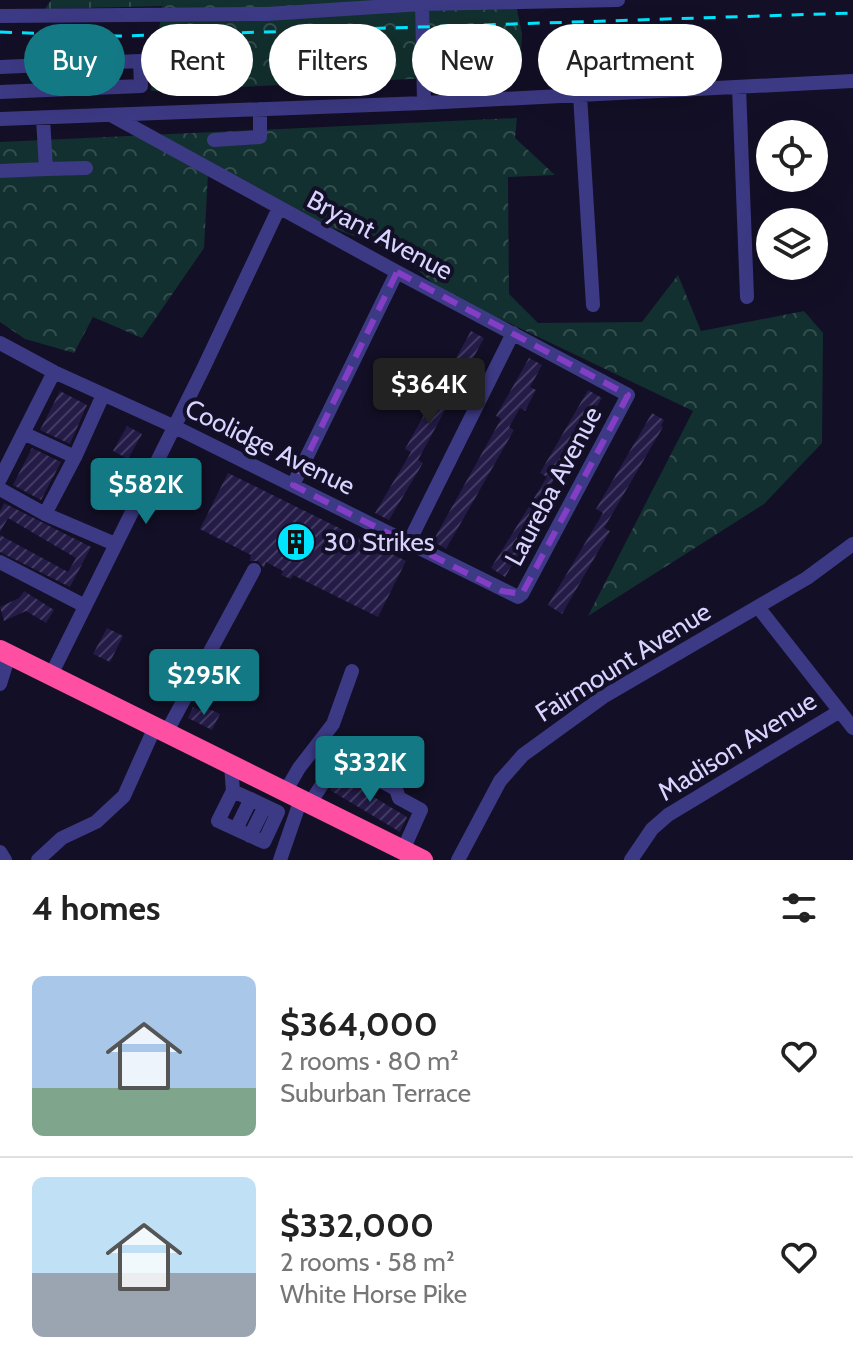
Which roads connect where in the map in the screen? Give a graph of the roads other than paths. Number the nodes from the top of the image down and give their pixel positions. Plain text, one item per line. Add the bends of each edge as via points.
1 (618, 0) edge
2 (422, 2) edge
3 (0, 16) edge
4 (0, 67) edge
5 (853, 81) edge
6 (739, 87) junction
7 (722, 88) edge
8 (0, 92) edge
9 (560, 96) edge
10 (580, 96) edge
11 (424, 103) junction
12 (260, 109) junction
13 (111, 115) junction
14 (43, 118) junction
15 (0, 119) edge
16 (214, 140) dead end
17 (86, 168) dead end
18 (46, 169) junction
19 (0, 171) edge
20 (279, 208) junction
21 (397, 272) junction
22 (747, 297) dead end
23 (593, 305) dead end
24 (513, 333) junction
25 (0, 343) edge
26 (54, 372) junction
27 (103, 395) junction
28 (628, 395) joint
29 (173, 426) junction
30 (23, 433) junction
31 (75, 457) junction
32 (0, 479) edge
33 (293, 485) junction
34 (0, 489) edge
35 (45, 514) junction
36 (409, 542) junction
37 (115, 544) junction
38 (853, 544) edge
39 (0, 562) edge
40 (254, 570) dead end
41 (518, 597) joint
42 (85, 606) junction
43 (758, 607) junction
44 (5, 652) edge
45 (352, 671) dead end
46 (51, 675) junction
47 (0, 684) edge
48 (840, 711) junction
49 (853, 728) edge
50 (166, 732) junction
51 (231, 765) junction
52 (233, 791) junction
53 (297, 797) junction
54 (251, 799) junction
55 (271, 813) junction
56 (236, 829) junction
57 (291, 829) junction
58 (257, 839) junction
59 (403, 850) junction
60 (0, 852) edge
61 (282, 856) edge
62 (5, 860) edge
63 (38, 860) edge
64 (423, 860) edge
65 (458, 860) edge
66 (631, 860) edge

1 - 2 street
2 - 3 street via 267,14
2 - 11 street
4 - 8 street via 140,61 141,86
5 - 6 street
6 - 7 street
6 - 22 street
9 - 11 street
10 - 23 street
11 - 12 street
12 - 13 street
12 - 16 street via 260,137
13 - 14 street
13 - 20 street, Bryant Avenue
14 - 15 street
14 - 18 street
17 - 18 street
18 - 19 street
20 - 21 street, Bryant Avenue
20 - 29 street
21 - 24 street, Bryant Avenue
21 - 33 street
24 - 28 street, Bryant Avenue
24 - 36 street
25 - 26 street, Coolidge Avenue
26 - 27 street, Coolidge Avenue
26 - 30 street
27 - 29 street, Coolidge Avenue
27 - 31 street
28 - 41 street, Laureba Avenue
29 - 33 street, Coolidge Avenue
29 - 37 street
30 - 31 street
30 - 32 street
31 - 35 street
33 - 36 street, Coolidge Avenue
34 - 35 street
35 - 37 street
36 - 41 street, Coolidge Avenue
37 - 42 street
38 - 43 street, Fairmount Avenue
39 - 42 street
40 - 50 street
42 - 46 street
43 - 48 street
43 - 65 street, Fairmount Avenue via 603,697 523,755 500,781
44 - 46 highway
44 - 47 street
45 - 53 street via 333,724 299,768
46 - 50 highway
48 - 49 street
48 - 66 street, Madison Avenue via 668,815
50 - 51 highway
50 - 63 street via 155,727 124,796 111,810 62,838
51 - 52 street
51 - 53 highway
52 - 54 street
52 - 56 street via 218,821
53 - 55 street
53 - 57 street
53 - 59 highway
53 - 59 street via 351,765 396,789 399,798 421,810
54 - 55 street
54 - 56 street
55 - 57 street
55 - 58 street
56 - 58 street
57 - 61 street
58 - 61 street
59 - 64 highway
60 - 62 street

